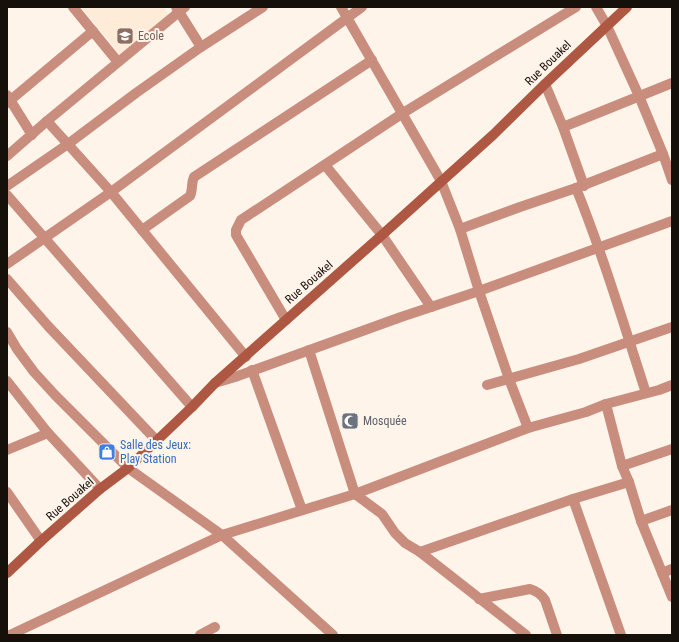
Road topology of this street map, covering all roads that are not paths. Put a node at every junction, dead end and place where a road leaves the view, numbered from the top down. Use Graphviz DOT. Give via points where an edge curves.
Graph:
graph roads {
  1 [pos="73,7"];
  2 [pos="263,7"];
  3 [pos="341,7"];
  4 [pos="362,7"];
  5 [pos="576,7"];
  6 [pos="596,7"];
  7 [pos="627,7"];
  8 [pos="180,9"];
  9 [pos="347,18"];
  10 [pos="607,26"];
  11 [pos="93,31"];
  12 [pos="200,47"];
  13 [pos="372,60"];
  14 [pos="118,62"];
  15 [pos="672,83"];
  16 [pos="545,84"];
  17 [pos="639,96"];
  18 [pos="8,99"];
  19 [pos="403,113"];
  20 [pos="47,121"];
  21 [pos="563,127"];
  22 [pos="32,135"];
  23 [pos="68,144"];
  24 [pos="663,154"];
  25 [pos="7,156"];
  26 [pos="325,165"];
  27 [pos="671,176"];
  28 [pos="442,181"];
  29 [pos="7,186"];
  30 [pos="580,187"];
  31 [pos="111,192"];
  32 [pos="7,195"];
  33 [pos="672,221"];
  34 [pos="460,229"];
  35 [pos="142,230"];
  36 [pos="382,235"];
  37 [pos="44,237"];
  38 [pos="598,247"];
  39 [pos="7,264"];
  40 [pos="7,279"];
  41 [pos="479,291"];
  42 [pos="431,307"];
  43 [pos="286,320"];
  44 [pos="672,327"];
  45 [pos="7,332"];
  46 [pos="630,342"];
  47 [pos="309,350"];
  48 [pos="246,357"];
  49 [pos="252,370"];
  50 [pos="509,379"];
  51 [pos="7,381"];
  52 [pos="215,383"];
  53 [pos="487,385"];
  54 [pos="672,385"];
  55 [pos="646,394"];
  56 [pos="606,404"];
  57 [pos="192,407"];
  58 [pos="528,428"];
  59 [pos="48,433"];
  60 [pos="157,440"];
  61 [pos="672,449"];
  62 [pos="7,450"];
  63 [pos="622,466"];
  64 [pos="128,468"];
  65 [pos="629,482"];
  66 [pos="100,489"];
  67 [pos="7,492"];
  68 [pos="355,494"];
  69 [pos="572,499"];
  70 [pos="302,510"];
  71 [pos="672,510"];
  72 [pos="641,522"];
  73 [pos="222,535"];
  74 [pos="41,541"];
  75 [pos="420,552"];
  76 [pos="672,569"];
  77 [pos="7,573"];
  78 [pos="662,573"];
  79 [pos="672,597"];
  80 [pos="479,599"];
  81 [pos="215,627"];
  82 [pos="10,635"];
  83 [pos="200,635"];
  84 [pos="334,635"];
  85 [pos="526,635"];
  86 [pos="557,635"];
  87 [pos="621,635"];
  1 -- 11 [label="street"];
  2 -- 12 [label="street"];
  3 -- 9 [label="street"];
  4 -- 9 [label="street"];
  5 -- 19 [label="street"];
  6 -- 10 [label="street"];
  7 -- 10 [label="main road, Rue Bouakel"];
  8 -- 12 [label="street"];
  8 -- 14 [label="street"];
  9 -- 13 [label="street"];
  9 -- 31 [label="street"];
  10 -- 16 [label="main road, Rue Bouakel"];
  10 -- 17 [label="street"];
  11 -- 14 [label="street"];
  11 -- 18 [label="street"];
  12 -- 23 [label="street"];
  13 -- 19 [label="street"];
  13 -- 35 [label="street" via="194,177 190,196"];
  14 -- 20 [label="street"];
  15 -- 17 [label="street"];
  16 -- 21 [label="street"];
  16 -- 28 [label="main road, Rue Bouakel"];
  17 -- 21 [label="street"];
  17 -- 24 [label="street"];
  18 -- 22 [label="street"];
  19 -- 26 [label="street"];
  19 -- 28 [label="street"];
  20 -- 22 [label="street"];
  20 -- 23 [label="street"];
  21 -- 30 [label="street"];
  22 -- 25 [label="street"];
  23 -- 29 [label="street"];
  23 -- 31 [label="street"];
  24 -- 27 [label="street"];
  24 -- 30 [label="street"];
  26 -- 36 [label="street"];
  26 -- 43 [label="street" via="240,220 236,230 236,235"];
  28 -- 34 [label="street"];
  28 -- 36 [label="main road, Rue Bouakel"];
  30 -- 34 [label="street"];
  30 -- 38 [label="street"];
  31 -- 35 [label="street"];
  31 -- 37 [label="street"];
  32 -- 37 [label="street"];
  33 -- 38 [label="street"];
  34 -- 41 [label="street"];
  35 -- 48 [label="street"];
  36 -- 42 [label="street"];
  36 -- 43 [label="main road, Rue Bouakel"];
  37 -- 39 [label="street"];
  37 -- 57 [label="street"];
  38 -- 41 [label="street"];
  38 -- 46 [label="street"];
  40 -- 60 [label="street" via="48,326"];
  41 -- 42 [label="street"];
  41 -- 50 [label="street"];
  42 -- 47 [label="street"];
  43 -- 48 [label="main road, Rue Bouakel"];
  44 -- 46 [label="street"];
  45 -- 64 [label="street" via="39,378"];
  46 -- 50 [label="street"];
  46 -- 55 [label="street"];
  47 -- 49 [label="street"];
  47 -- 68 [label="street"];
  48 -- 52 [label="main road, Rue Bouakel"];
  49 -- 52 [label="street"];
  49 -- 70 [label="street"];
  50 -- 53 [label="street"];
  50 -- 58 [label="street"];
  51 -- 59 [label="street"];
  52 -- 57 [label="main road, Rue Bouakel"];
  54 -- 55 [label="street"];
  55 -- 56 [label="street"];
  56 -- 58 [label="street"];
  56 -- 63 [label="street"];
  57 -- 60 [label="main road, Rue Bouakel"];
  58 -- 68 [label="street"];
  59 -- 62 [label="street"];
  59 -- 66 [label="street"];
  60 -- 64 [label="main road, Rue Bouakel"];
  61 -- 63 [label="street"];
  63 -- 65 [label="street"];
  64 -- 66 [label="main road, Rue Bouakel"];
  64 -- 73 [label="street"];
  65 -- 69 [label="street"];
  65 -- 72 [label="street"];
  66 -- 74 [label="main road, Rue Bouakel"];
  67 -- 74 [label="street"];
  68 -- 70 [label="street"];
  68 -- 75 [label="street" via="382,514 405,543"];
  69 -- 75 [label="street"];
  69 -- 87 [label="street"];
  70 -- 73 [label="street"];
  71 -- 72 [label="street"];
  72 -- 78 [label="street"];
  73 -- 82 [label="street"];
  73 -- 84 [label="street"];
  74 -- 77 [label="main road, Rue Bouakel"];
  75 -- 80 [label="street"];
  76 -- 78 [label="street"];
  78 -- 79 [label="street"];
  80 -- 85 [label="street"];
  80 -- 86 [label="street" via="530,589 537,592 545,600"];
  81 -- 83 [label="street"];
}
